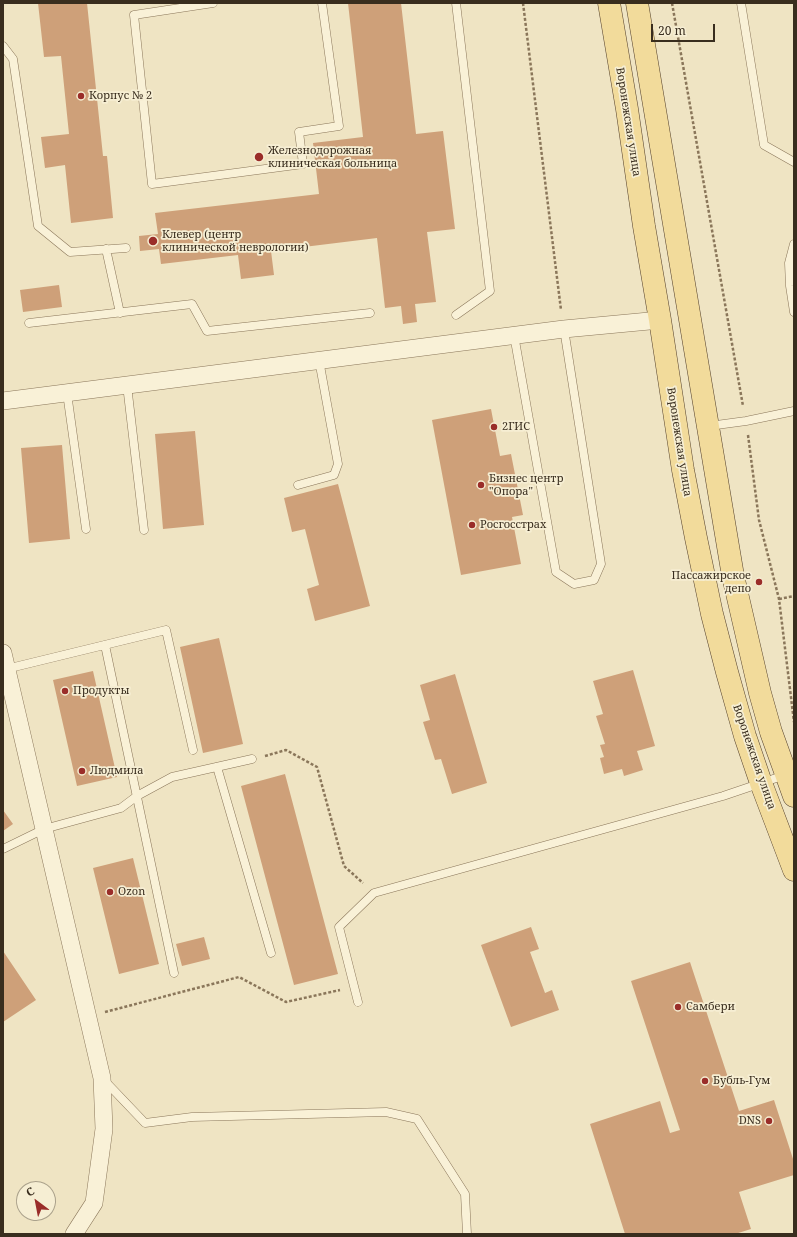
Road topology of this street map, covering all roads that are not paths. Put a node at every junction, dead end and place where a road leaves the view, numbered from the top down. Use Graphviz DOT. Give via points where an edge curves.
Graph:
graph roads {
  1 [pos="213,3"];
  2 [pos="322,3"];
  3 [pos="456,3"];
  4 [pos="608,3"];
  5 [pos="638,3"];
  6 [pos="741,3"];
  7 [pos="3,46"];
  8 [pos="794,162"];
  9 [pos="794,244"];
  10 [pos="126,248"];
  11 [pos="106,249"];
  12 [pos="794,312"];
  13 [pos="120,313"];
  14 [pos="370,313"];
  15 [pos="456,315"];
  16 [pos="660,320"];
  17 [pos="29,323"];
  18 [pos="564,329"];
  19 [pos="514,335"];
  20 [pos="320,360"];
  21 [pos="127,385"];
  22 [pos="67,393"];
  23 [pos="3,401"];
  24 [pos="794,411"];
  25 [pos="709,426"];
  26 [pos="298,485"];
  27 [pos="86,529"];
  28 [pos="144,530"];
  29 [pos="106,645"];
  30 [pos="4,661"];
  31 [pos="193,750"];
  32 [pos="252,759"];
  33 [pos="217,767"];
  34 [pos="786,775"];
  35 [pos="761,783"];
  36 [pos="137,796"];
  37 [pos="794,796"];
  38 [pos="44,829"];
  39 [pos="3,849"];
  40 [pos="794,870"];
  41 [pos="271,953"];
  42 [pos="174,973"];
  43 [pos="358,1002"];
  44 [pos="102,1078"];
  45 [pos="74,1234"];
  46 [pos="467,1234"];
  1 -- 2 [label="lane" via="134,15 152,184 303,164 299,132 338,126"];
  3 -- 15 [label="lane" via="490,291"];
  4 -- 16 [label="main road, Воронежская улица"];
  5 -- 25 [label="main road"];
  6 -- 8 [label="lane" via="764,145"];
  7 -- 11 [label="lane" via="13,59 38,226 70,252"];
  9 -- 12 [label="lane" via="789,263"];
  10 -- 11 [label="lane"];
  11 -- 13 [label="lane"];
  13 -- 14 [label="lane" via="192,304 207,331"];
  13 -- 17 [label="lane"];
  16 -- 18 [label="street"];
  16 -- 35 [label="main road, Воронежская улица" via="683,470 712,614 738,713"];
  18 -- 19 [label="street"];
  18 -- 19 [label="lane" via="601,564 594,580 574,584 556,572"];
  19 -- 20 [label="street"];
  20 -- 21 [label="street"];
  20 -- 26 [label="lane" via="338,464 334,475"];
  21 -- 22 [label="street"];
  21 -- 28 [label="lane"];
  22 -- 23 [label="street"];
  22 -- 27 [label="lane"];
  24 -- 25 [label="lane"];
  25 -- 34 [label="main road" via="735,584 760,693"];
  29 -- 30 [label="lane"];
  29 -- 31 [label="lane" via="166,630"];
  29 -- 36 [label="lane"];
  30 -- 38 [label="street"];
  32 -- 33 [label="lane"];
  33 -- 36 [label="lane" via="172,777"];
  33 -- 41 [label="lane"];
  34 -- 35 [label="lane"];
  34 -- 37 [label="main road"];
  35 -- 40 [label="main road, Воронежская улица"];
  35 -- 43 [label="lane" via="374,893 339,927"];
  36 -- 38 [label="lane" via="121,808"];
  36 -- 42 [label="lane"];
  38 -- 39 [label="lane"];
  38 -- 44 [label="street"];
  44 -- 45 [label="street" via="104,1129 94,1203"];
  44 -- 46 [label="lane" via="145,1123 192,1117 386,1112 417,1120 465,1194"];
}
